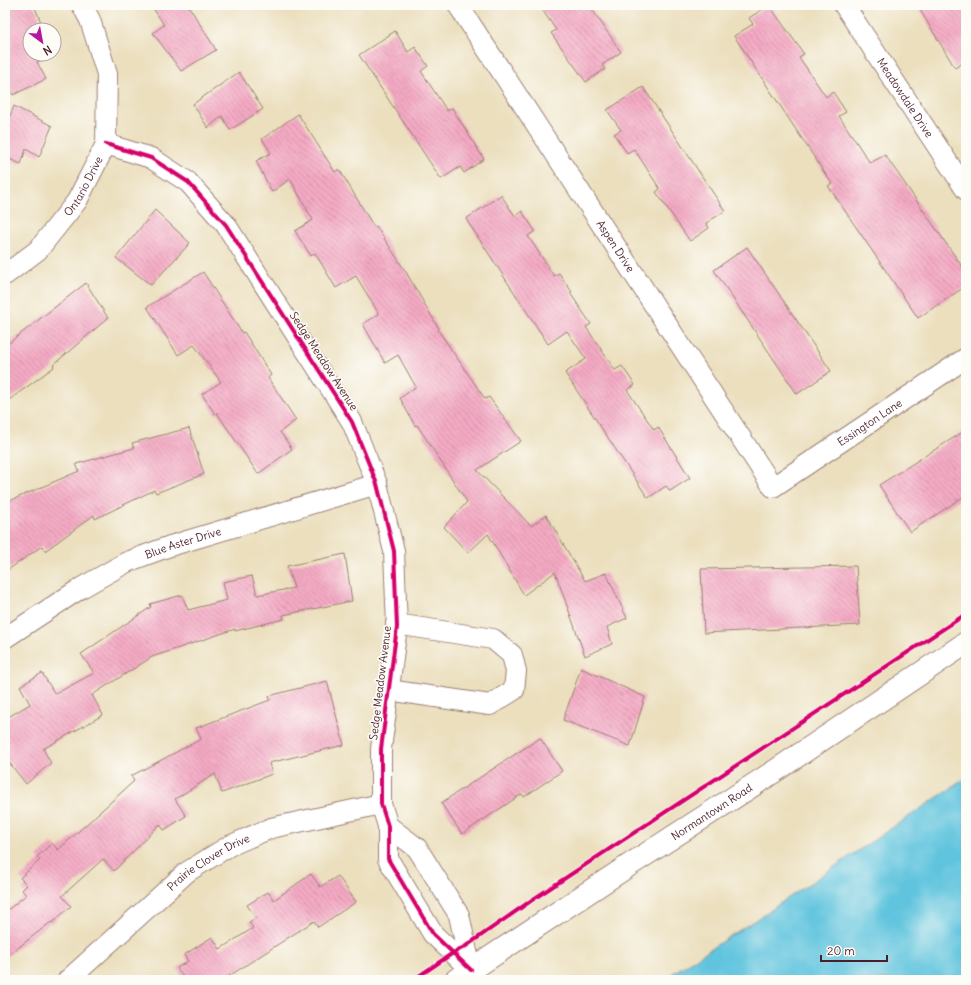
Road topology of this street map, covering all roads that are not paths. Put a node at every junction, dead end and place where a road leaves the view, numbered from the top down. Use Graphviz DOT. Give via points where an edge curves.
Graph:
graph roads {
  1 [pos="82,5"];
  2 [pos="458,5"];
  3 [pos="844,5"];
  4 [pos="106,144"];
  5 [pos="966,190"];
  6 [pos="5,275"];
  7 [pos="966,358"];
  8 [pos="377,484"];
  9 [pos="773,487"];
  10 [pos="396,624"];
  11 [pos="5,638"];
  12 [pos="966,643"];
  13 [pos="388,690"];
  14 [pos="381,804"];
  15 [pos="388,826"];
  16 [pos="464,975"];
  17 [pos="68,980"];
  1 -- 4 [label="street, Ontario Drive" via="90,20 107,74"];
  2 -- 9 [label="street, Aspen Drive"];
  3 -- 5 [label="street, Meadowdale Drive"];
  4 -- 6 [label="street, Ontario Drive" via="77,200 38,250"];
  4 -- 8 [label="street, Sedge Meadow Avenue" via="151,158 188,182 226,224 352,422"];
  7 -- 9 [label="street, Essington Lane"];
  8 -- 10 [label="street, Sedge Meadow Avenue" via="394,551"];
  8 -- 11 [label="street, Blue Aster Drive" via="170,546 127,562 81,588"];
  10 -- 13 [label="street, Sedge Meadow Avenue"];
  10 -- 13 [label="street" via="493,639 512,655 516,671 514,690 490,705"];
  12 -- 16 [label="street, Normantown Road"];
  13 -- 14 [label="street, Sedge Meadow Avenue" via="380,749"];
  14 -- 15 [label="street, Sedge Meadow Avenue"];
  14 -- 17 [label="street, Prairie Clover Drive" via="271,828 229,846 187,872"];
  15 -- 16 [label="street, Sedge Meadow Avenue" via="388,859 433,934"];
  15 -- 16 [label="street" via="417,848 459,915"];
}
